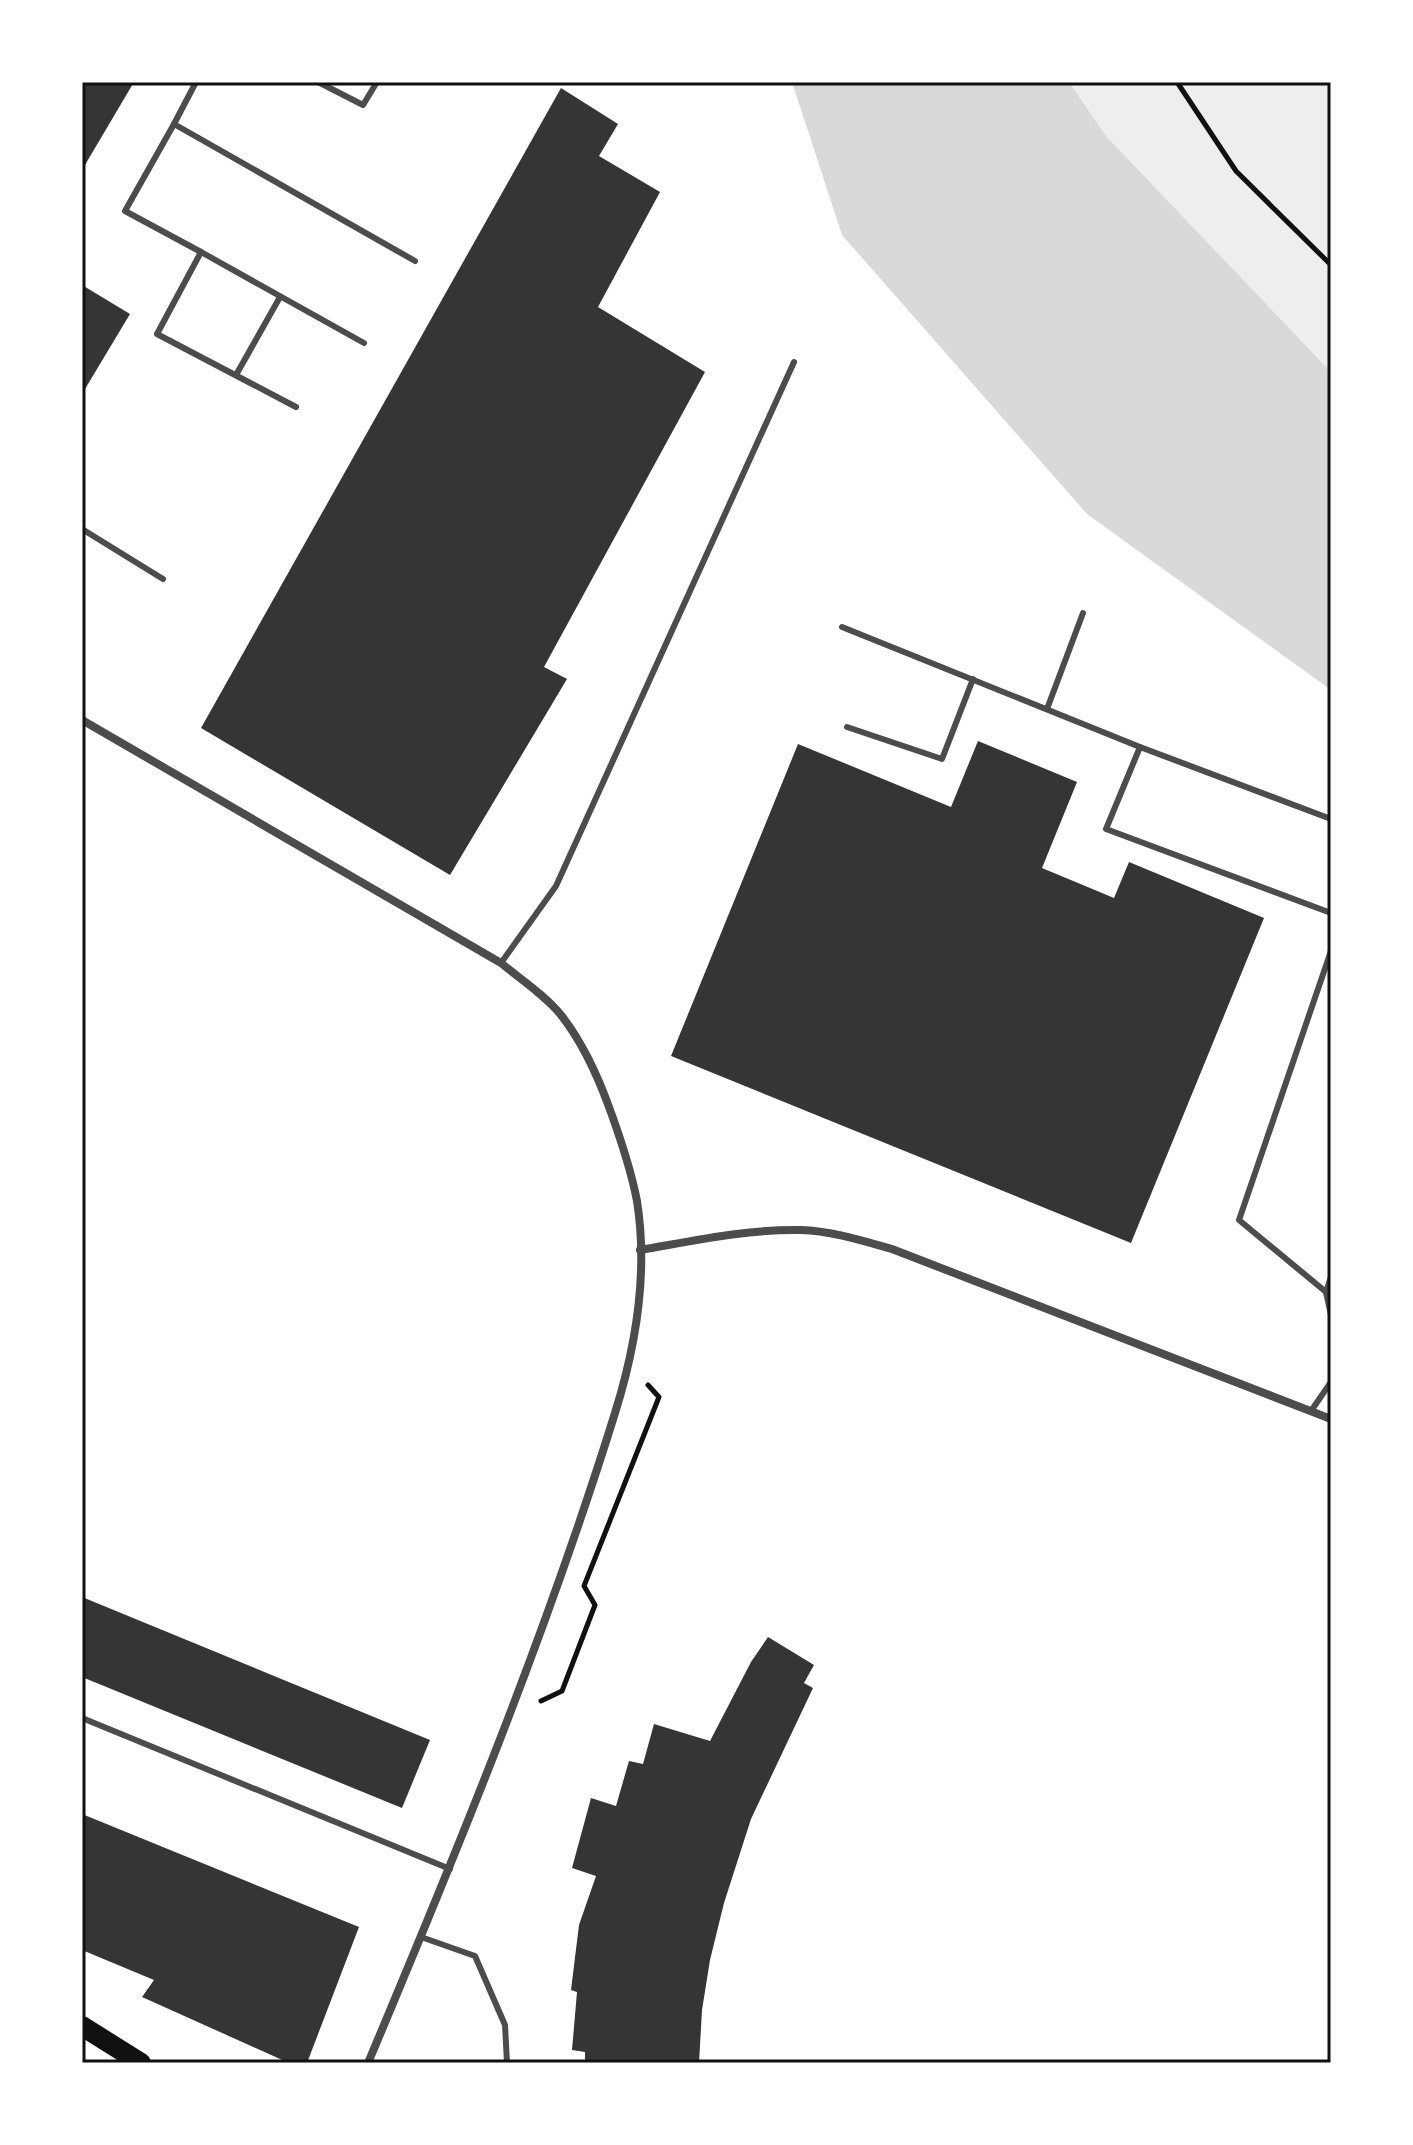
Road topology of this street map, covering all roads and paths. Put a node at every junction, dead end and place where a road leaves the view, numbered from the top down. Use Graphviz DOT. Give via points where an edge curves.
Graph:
graph roads {
  1 [pos="196,82"];
  2 [pos="318,82"];
  3 [pos="377,82"];
  4 [pos="1177,82"];
  5 [pos="174,124"];
  6 [pos="201,252"];
  7 [pos="415,261"];
  8 [pos="1331,265"];
  9 [pos="280,297"];
  10 [pos="364,343"];
  11 [pos="794,362"];
  12 [pos="236,375"];
  13 [pos="296,407"];
  14 [pos="82,529"];
  15 [pos="163,579"];
  16 [pos="1083,613"];
  17 [pos="842,627"];
  18 [pos="973,679"];
  19 [pos="1047,709"];
  20 [pos="82,720"];
  21 [pos="847,727"];
  22 [pos="1140,747"];
  23 [pos="1331,819"];
  24 [pos="1331,913"];
  25 [pos="1331,951"];
  26 [pos="501,963"];
  27 [pos="640,1250"];
  28 [pos="1331,1277"];
  29 [pos="1326,1292"];
  30 [pos="1331,1315"];
  31 [pos="1331,1382"];
  32 [pos="1311,1411"];
  33 [pos="1331,1419"];
  34 [pos="82,1718"];
  35 [pos="450,1869"];
  36 [pos="421,1937"];
  37 [pos="82,2026"];
  38 [pos="141,2063"];
  39 [pos="368,2063"];
  40 [pos="507,2063"];
  1 -- 5 [label="lane"];
  2 -- 3 [label="lane" via="363,105"];
  4 -- 8 [label="path" via="1236,171"];
  5 -- 6 [label="lane" via="125,211"];
  5 -- 7 [label="lane"];
  6 -- 9 [label="lane"];
  6 -- 12 [label="lane" via="157,334"];
  9 -- 10 [label="lane"];
  9 -- 12 [label="lane"];
  11 -- 26 [label="lane" via="556,886"];
  12 -- 13 [label="lane"];
  14 -- 15 [label="lane"];
  16 -- 19 [label="lane"];
  17 -- 18 [label="lane"];
  18 -- 19 [label="lane"];
  18 -- 21 [label="lane" via="942,759"];
  19 -- 22 [label="lane"];
  20 -- 26 [label="street"];
  22 -- 23 [label="lane"];
  22 -- 24 [label="lane" via="1106,829"];
  25 -- 29 [label="lane" via="1239,1220"];
  26 -- 27 [label="street" via="560,1014 593,1064 636,1201"];
  27 -- 32 [label="street" via="741,1233 803,1230 847,1237 892,1249"];
  27 -- 35 [label="street" via="638,1308 623,1388 548,1613"];
  28 -- 29 [label="lane"];
  29 -- 30 [label="lane"];
  31 -- 32 [label="lane"];
  32 -- 33 [label="street"];
  34 -- 35 [label="lane"];
  35 -- 36 [label="street"];
  36 -- 39 [label="street"];
  36 -- 40 [label="lane" via="475,1956 505,2025"];
  37 -- 38 [label="main road"];
}
